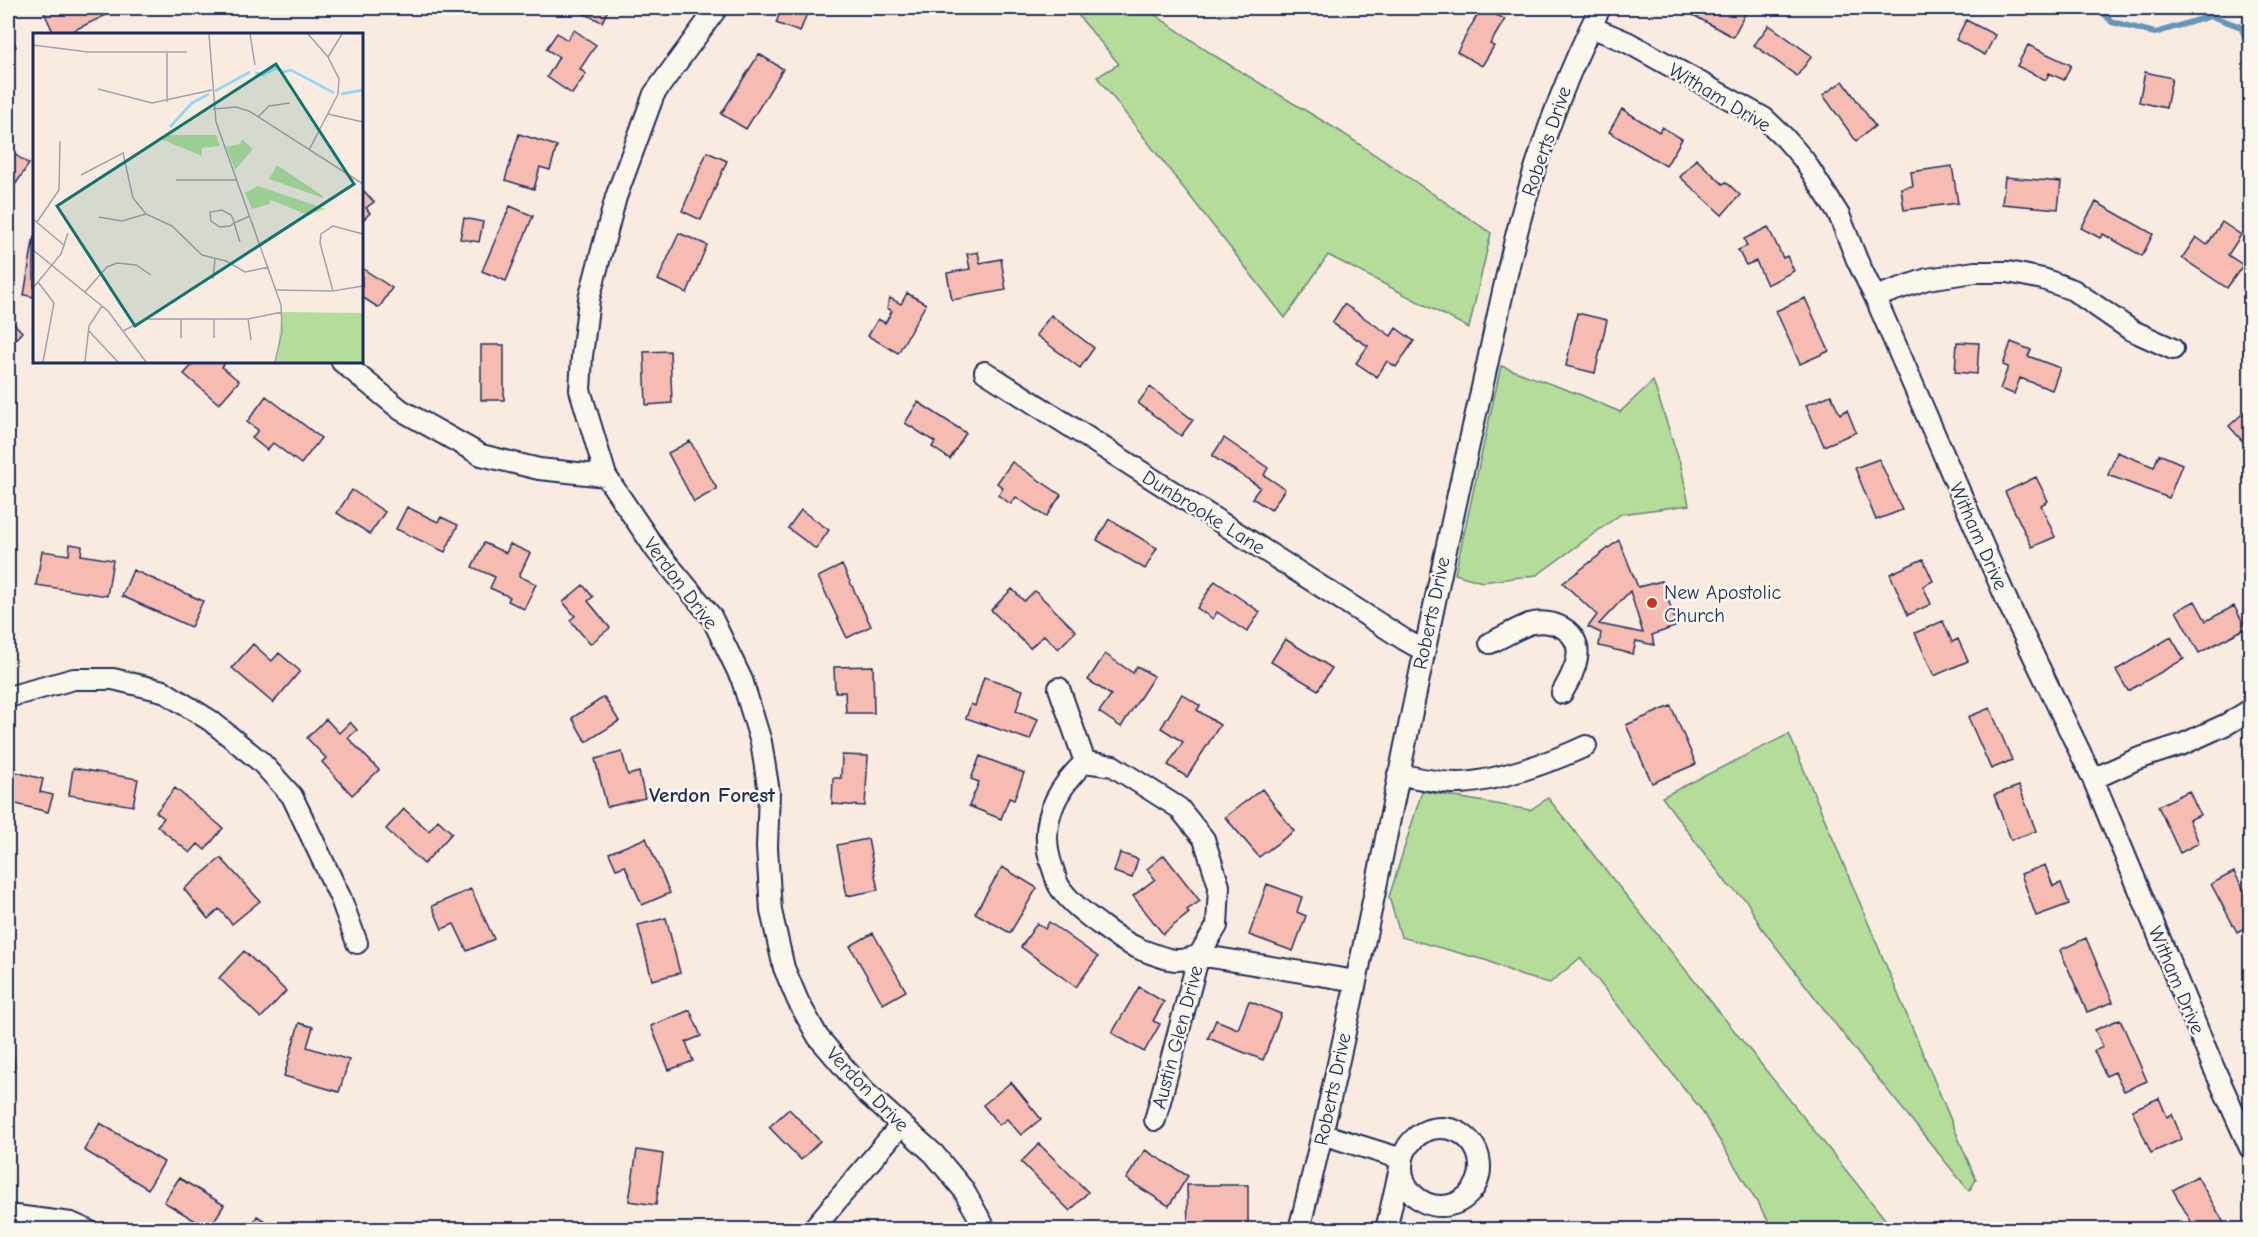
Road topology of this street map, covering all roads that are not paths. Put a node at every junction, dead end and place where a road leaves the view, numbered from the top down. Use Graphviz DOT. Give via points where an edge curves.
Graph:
graph roads {
  1 [pos="717,8"];
  2 [pos="1600,8"];
  3 [pos="1591,27"];
  4 [pos="1875,297"];
  5 [pos="2173,349"];
  6 [pos="343,363"];
  7 [pos="985,372"];
  8 [pos="606,476"];
  9 [pos="1490,643"];
  10 [pos="1423,650"];
  11 [pos="1059,688"];
  12 [pos="1562,693"];
  13 [pos="8,697"];
  14 [pos="2250,710"];
  15 [pos="1586,746"];
  16 [pos="1085,762"];
  17 [pos="1398,774"];
  18 [pos="2093,779"];
  19 [pos="357,943"];
  20 [pos="1199,955"];
  21 [pos="1356,981"];
  22 [pos="1155,1120"];
  23 [pos="901,1125"];
  24 [pos="1322,1134"];
  25 [pos="2250,1148"];
  26 [pos="1402,1159"];
  27 [pos="8,1215"];
  28 [pos="87,1230"];
  29 [pos="812,1230"];
  30 [pos="986,1230"];
  31 [pos="1299,1230"];
  32 [pos="1386,1230"];
  1 -- 8 [label="street, Verdon Drive" via="654,94 616,197 588,298 580,390"];
  2 -- 3 [label="street, Roberts Drive"];
  3 -- 4 [label="street, Witham Drive" via="1627,42 1764,118 1804,160 1839,215"];
  3 -- 10 [label="street, Roberts Drive" via="1568,74 1525,204"];
  4 -- 5 [label="street" via="1927,279 2008,272 2073,290 2132,330"];
  4 -- 18 [label="street, Witham Drive" via="2008,603"];
  6 -- 8 [label="street" via="401,410 481,455 539,469"];
  7 -- 10 [label="street, Dunbrooke Lane"];
  8 -- 23 [label="street, Verdon Drive" via="656,550 711,616 742,680 761,742 769,792 771,911 784,968 798,1001 818,1037 865,1092"];
  9 -- 12 [label="street" via="1531,623 1565,628 1576,643 1578,656"];
  10 -- 17 [label="street, Roberts Drive"];
  11 -- 16 [label="street"];
  13 -- 19 [label="street" via="74,679 113,680 163,691 211,721 261,762 292,796 341,898"];
  14 -- 18 [label="street" via="2205,734"];
  15 -- 17 [label="street" via="1561,758 1484,780 1458,783"];
  16 -- 20 [label="street, Austin Glen Drive" via="1113,766 1139,782 1179,808 1204,839 1219,886 1217,926"];
  16 -- 20 [label="street, Austin Glen Drive" via="1069,778 1053,806 1046,830 1048,856 1059,886 1083,913 1122,942 1164,958 1184,961"];
  17 -- 21 [label="street, Roberts Drive"];
  18 -- 25 [label="street, Witham Drive"];
  20 -- 21 [label="street, Austin Glen Drive"];
  20 -- 22 [label="street, Austin Glen Drive"];
  21 -- 24 [label="street, Roberts Drive"];
  23 -- 29 [label="street"];
  23 -- 30 [label="street, Verdon Drive" via="934,1154 963,1189"];
  24 -- 26 [label="street"];
  24 -- 31 [label="street, Roberts Drive"];
  26 -- 26 [label="street" via="1405,1184 1413,1195 1436,1206 1461,1201 1478,1182 1476,1150 1464,1135 1452,1129 1426,1130 1411,1142"];
  26 -- 32 [label="street"];
  27 -- 28 [label="street" via="70,1223"];
}
